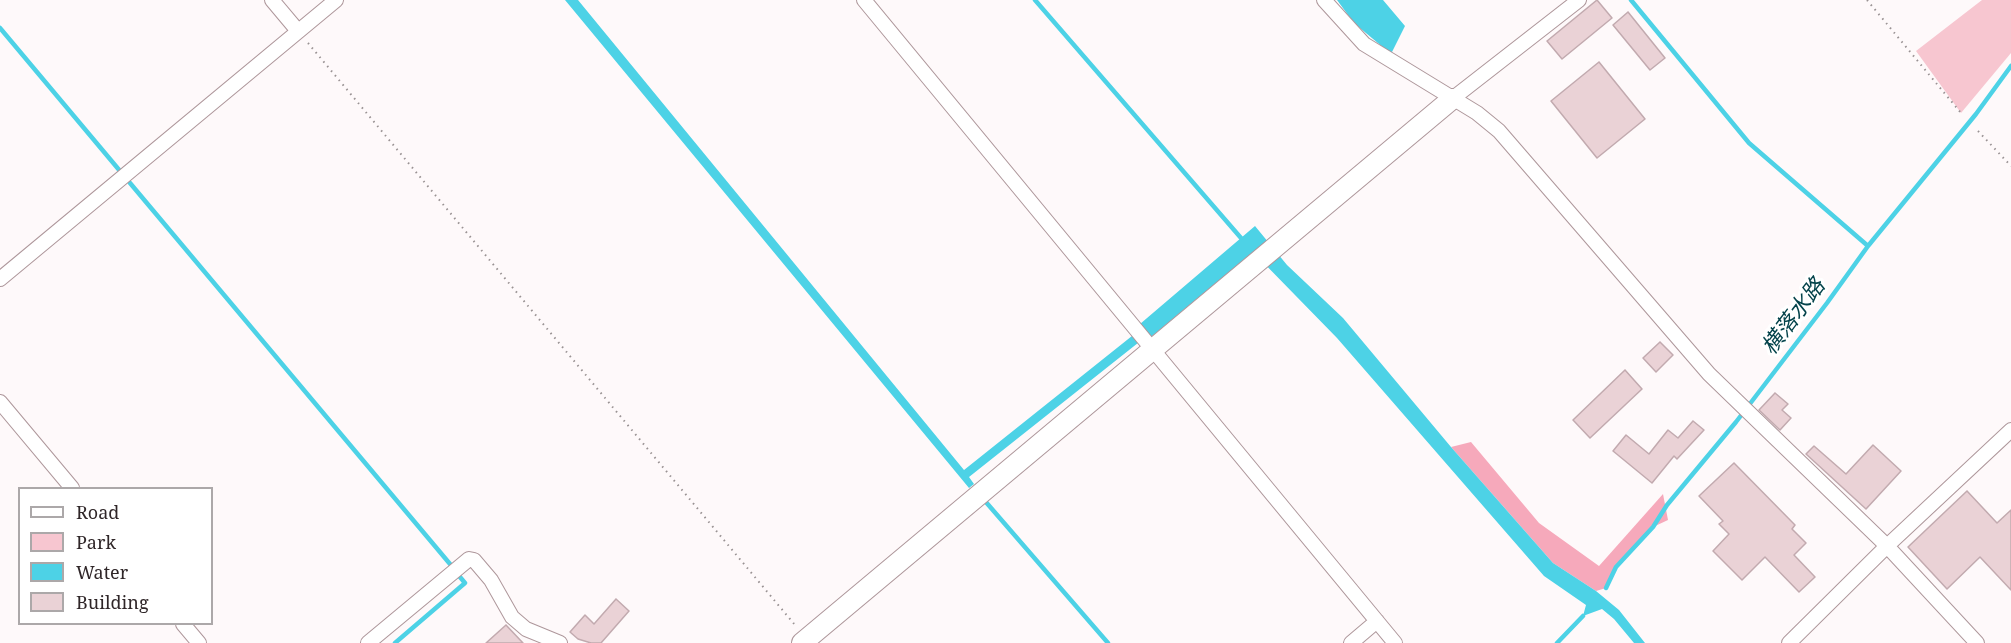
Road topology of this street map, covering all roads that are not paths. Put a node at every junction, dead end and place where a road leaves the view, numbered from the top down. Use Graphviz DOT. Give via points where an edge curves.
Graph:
graph roads {
  1 [pos="272,0"];
  2 [pos="336,0"];
  3 [pos="864,0"];
  4 [pos="1324,0"];
  5 [pos="1579,0"];
  6 [pos="298,31"];
  7 [pos="1452,99"];
  8 [pos="0,279"];
  9 [pos="1152,350"];
  10 [pos="0,402"];
  11 [pos="2011,430"];
  12 [pos="70,487"];
  13 [pos="1887,546"];
  14 [pos="1377,621"];
  15 [pos="184,625"];
  16 [pos="806,642"];
  17 [pos="199,643"];
  18 [pos="368,643"];
  19 [pos="560,643"];
  20 [pos="1351,643"];
  21 [pos="1395,643"];
  22 [pos="1789,643"];
  23 [pos="1977,643"];
  1 -- 6 [label="street"];
  2 -- 6 [label="street"];
  3 -- 9 [label="street"];
  4 -- 7 [label="street" via="1364,44"];
  5 -- 7 [label="street"];
  6 -- 8 [label="street"];
  7 -- 9 [label="street"];
  7 -- 13 [label="street" via="1498,131 1709,374"];
  9 -- 14 [label="street"];
  9 -- 16 [label="street"];
  10 -- 12 [label="street"];
  11 -- 13 [label="street"];
  13 -- 22 [label="street"];
  13 -- 23 [label="street"];
  14 -- 20 [label="street"];
  14 -- 21 [label="street"];
  15 -- 17 [label="street"];
  18 -- 19 [label="street" via="469,559 491,580 512,617 526,629"];
}
